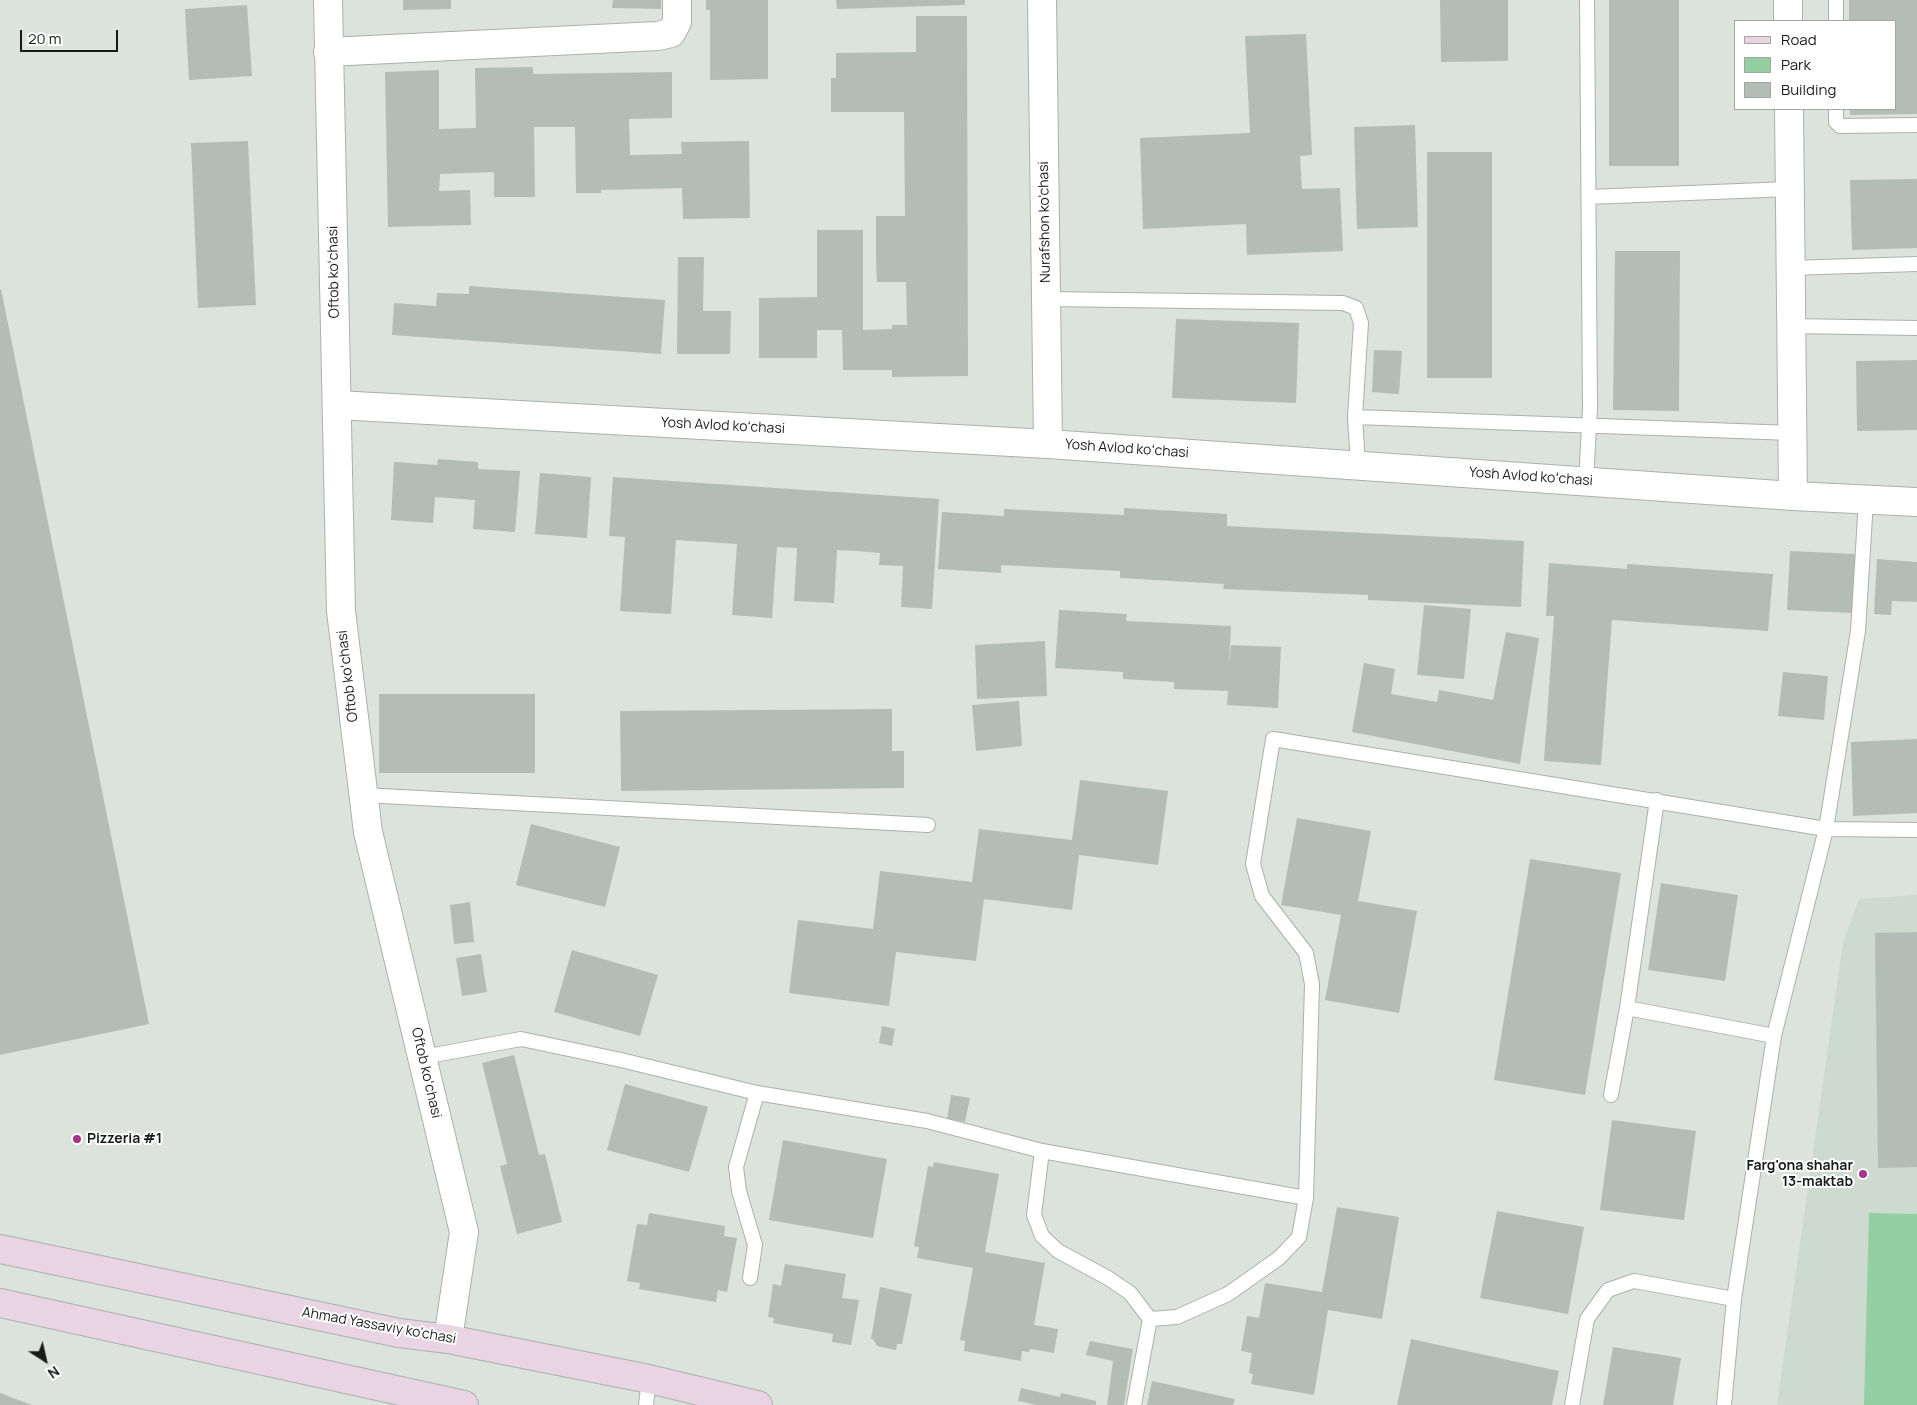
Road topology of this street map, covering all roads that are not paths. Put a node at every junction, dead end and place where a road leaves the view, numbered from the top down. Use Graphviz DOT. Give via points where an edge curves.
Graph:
graph roads {
  1 [pos="328,0"];
  2 [pos="677,0"];
  3 [pos="1042,0"];
  4 [pos="1587,0"];
  5 [pos="1788,0"];
  6 [pos="1836,0"];
  7 [pos="1788,20"];
  8 [pos="1836,20"];
  9 [pos="328,52"];
  10 [pos="1789,110"];
  11 [pos="1836,110"];
  12 [pos="1917,125"];
  13 [pos="1790,189"];
  14 [pos="1589,197"];
  15 [pos="1917,264"];
  16 [pos="1790,268"];
  17 [pos="1046,299"];
  18 [pos="1791,326"];
  19 [pos="1917,328"];
  20 [pos="337,405"];
  21 [pos="1355,417"];
  22 [pos="1589,426"];
  23 [pos="1792,433"];
  24 [pos="1048,444"];
  25 [pos="1358,465"];
  26 [pos="1586,481"];
  27 [pos="1793,496"];
  28 [pos="1866,500"];
  29 [pos="1917,502"];
  30 [pos="363,795"];
  31 [pos="1657,800"];
  32 [pos="928,824"];
  33 [pos="1826,829"];
  34 [pos="1917,830"];
  35 [pos="1628,1008"];
  36 [pos="1774,1036"];
  37 [pos="423,1057"];
  38 [pos="757,1093"];
  39 [pos="1611,1094"];
  40 [pos="1042,1151"];
  41 [pos="1306,1198"];
  42 [pos="0,1249"];
  43 [pos="750,1278"];
  44 [pos="1734,1299"];
  45 [pos="0,1303"];
  46 [pos="1150,1319"];
  47 [pos="448,1339"];
  48 [pos="647,1392"];
  49 [pos="407,1399"];
  50 [pos="464,1405"];
  51 [pos="758,1405"];
  52 [pos="1134,1405"];
  53 [pos="1572,1405"];
  54 [pos="1724,1405"];
  1 -- 9 [label="street, Oftob koʻchasi"];
  2 -- 9 [label="street" via="677,22 671,33 658,36"];
  3 -- 17 [label="street, Nurafshon ko'chasi"];
  4 -- 14 [label="lane"];
  5 -- 7 [label="street"];
  6 -- 8 [label="lane"];
  9 -- 20 [label="street, Oftob koʻchasi"];
  10 -- 13 [label="street"];
  11 -- 12 [label="lane" via="1836,122 1840,126"];
  13 -- 14 [label="lane"];
  13 -- 16 [label="street"];
  14 -- 22 [label="lane"];
  15 -- 16 [label="lane"];
  16 -- 18 [label="street"];
  17 -- 21 [label="lane" via="1343,303 1356,308 1361,323"];
  17 -- 24 [label="street, Nurafshon ko'chasi"];
  18 -- 19 [label="lane"];
  18 -- 23 [label="street"];
  20 -- 24 [label="street, Yosh Avlod koʻchasi"];
  20 -- 30 [label="street, Oftob koʻchasi" via="341,611"];
  21 -- 22 [label="lane"];
  21 -- 25 [label="lane"];
  22 -- 23 [label="lane"];
  22 -- 26 [label="lane"];
  23 -- 27 [label="street"];
  24 -- 25 [label="street, Yosh Avlod koʻchasi"];
  25 -- 26 [label="street, Yosh Avlod koʻchasi"];
  26 -- 27 [label="street, Yosh Avlod koʻchasi"];
  27 -- 28 [label="street, Yosh Avlod koʻchasi"];
  28 -- 29 [label="street, Yosh Avlod koʻchasi"];
  28 -- 33 [label="lane" via="1858,631"];
  30 -- 32 [label="lane"];
  30 -- 37 [label="street, Oftob koʻchasi" via="368,832"];
  31 -- 33 [label="lane"];
  31 -- 35 [label="lane"];
  31 -- 41 [label="lane" via="1273,739 1253,864 1262,896 1306,953 1312,984"];
  33 -- 34 [label="lane"];
  33 -- 36 [label="lane"];
  35 -- 36 [label="lane"];
  35 -- 39 [label="lane"];
  36 -- 44 [label="lane"];
  37 -- 38 [label="lane" via="520,1039"];
  37 -- 47 [label="street, Oftob koʻchasi" via="464,1232"];
  38 -- 40 [label="lane" via="926,1121"];
  38 -- 43 [label="lane" via="736,1167 739,1191 756,1245"];
  40 -- 41 [label="lane"];
  40 -- 46 [label="lane" via="1034,1215 1042,1236 1058,1251 1130,1293"];
  41 -- 46 [label="lane" via="1299,1237 1279,1258 1228,1294 1177,1316"];
  42 -- 47 [label="main road, Ahmad Yassaviy ko'chasi" via="399,1333"];
  44 -- 53 [label="lane" via="1634,1281 1608,1290 1587,1319"];
  44 -- 54 [label="lane"];
  45 -- 49 [label="main road"];
  46 -- 52 [label="lane"];
  47 -- 48 [label="main road, Ahmad Yassaviy ko'chasi"];
  48 -- 51 [label="main road, Ahmad Yassaviy ko'chasi"];
  49 -- 50 [label="main road"];
}
